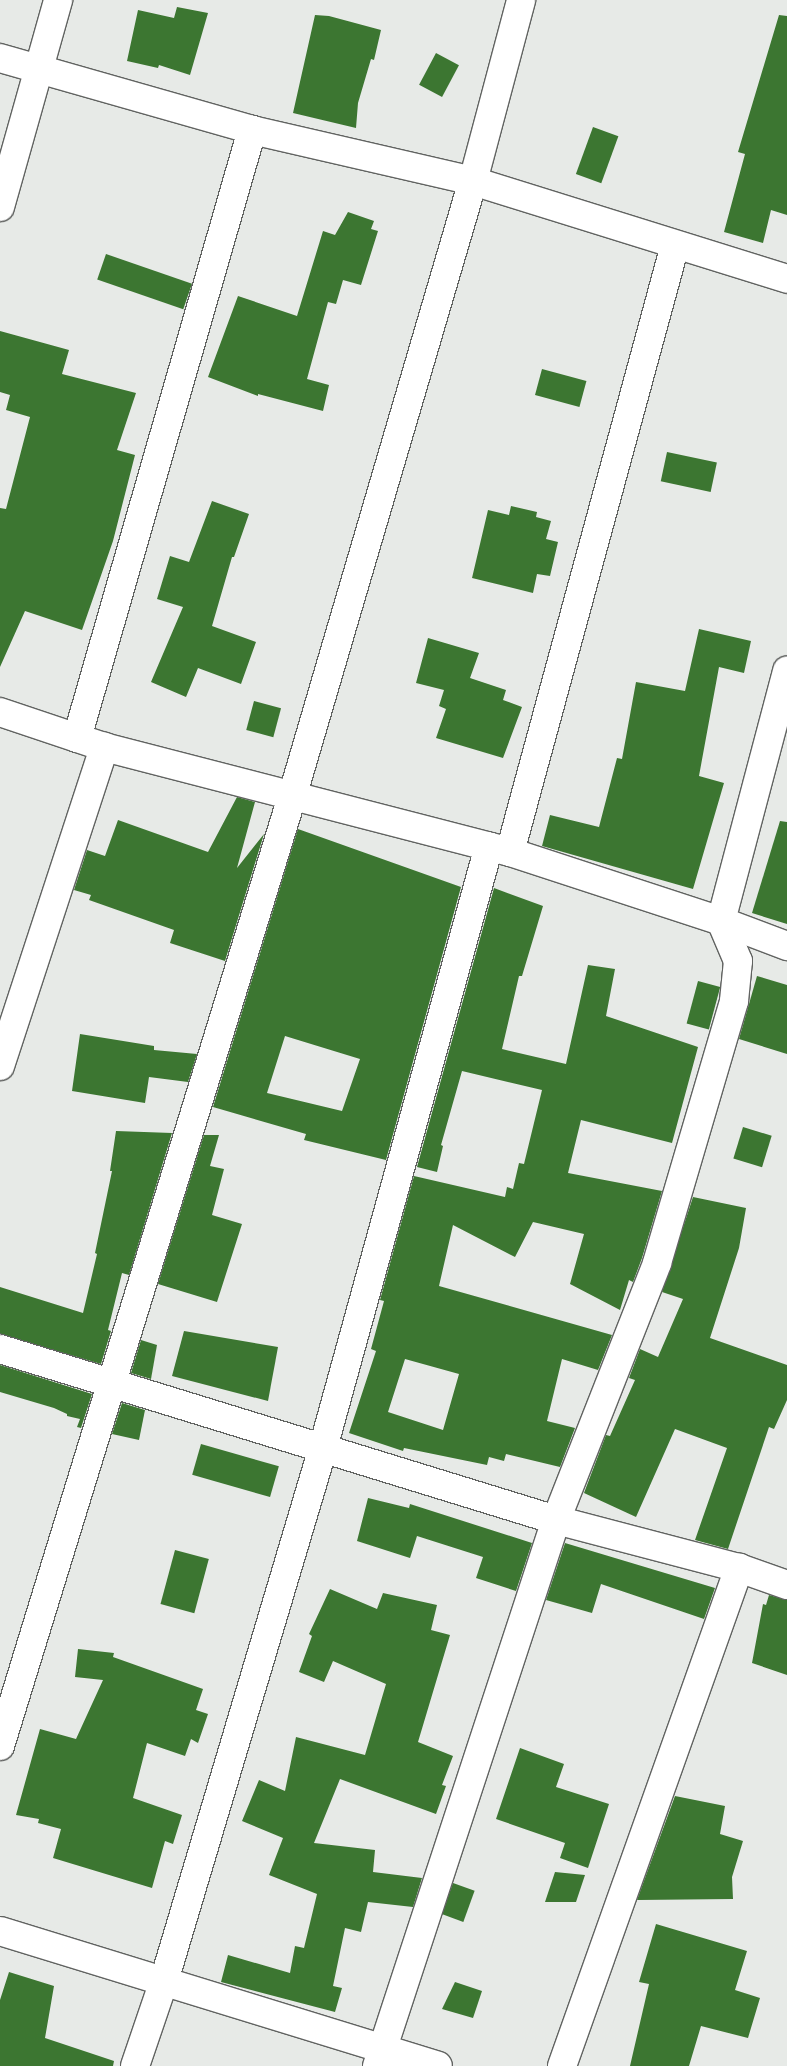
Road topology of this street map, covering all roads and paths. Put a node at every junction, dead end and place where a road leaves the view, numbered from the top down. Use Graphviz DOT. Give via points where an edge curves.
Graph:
graph roads {
  1 [pos="58,0"];
  2 [pos="521,0"];
  3 [pos="0,58"];
  4 [pos="39,69"];
  5 [pos="252,130"];
  6 [pos="473,181"];
  7 [pos="0,207"];
  8 [pos="675,245"];
  9 [pos="787,279"];
  10 [pos="787,671"];
  11 [pos="0,712"];
  12 [pos="77,738"];
  13 [pos="104,747"];
  14 [pos="292,797"];
  15 [pos="499,849"];
  16 [pos="721,922"];
  17 [pos="787,946"];
  18 [pos="0,1066"];
  19 [pos="0,1349"];
  20 [pos="113,1384"];
  21 [pos="323,1448"];
  22 [pos="556,1520"];
  23 [pos="739,1568"];
  24 [pos="787,1585"];
  25 [pos="0,1746"];
  26 [pos="0,1931"];
  27 [pos="164,1981"];
  28 [pos="380,2058"];
  29 [pos="135,2066"];
  30 [pos="438,2066"];
  31 [pos="562,2066"];
  1 -- 4 [label="street"];
  2 -- 6 [label="street"];
  3 -- 4 [label="street"];
  4 -- 5 [label="street"];
  4 -- 7 [label="street"];
  5 -- 6 [label="street"];
  5 -- 12 [label="street"];
  6 -- 8 [label="street"];
  6 -- 14 [label="street"];
  8 -- 9 [label="street"];
  8 -- 15 [label="street"];
  10 -- 16 [label="street"];
  11 -- 12 [label="street"];
  12 -- 13 [label="street"];
  13 -- 14 [label="street"];
  13 -- 18 [label="street"];
  14 -- 15 [label="street"];
  14 -- 20 [label="street"];
  15 -- 16 [label="street"];
  15 -- 21 [label="street"];
  16 -- 17 [label="street"];
  16 -- 22 [label="street" via="738,961 734,1001 657,1263"];
  19 -- 20 [label="street"];
  20 -- 21 [label="street"];
  20 -- 25 [label="street"];
  21 -- 22 [label="street"];
  21 -- 27 [label="street"];
  22 -- 23 [label="street"];
  22 -- 28 [label="street"];
  23 -- 24 [label="street"];
  23 -- 31 [label="street"];
  26 -- 27 [label="street"];
  27 -- 28 [label="street"];
  27 -- 29 [label="street"];
  28 -- 30 [label="street"];
}
